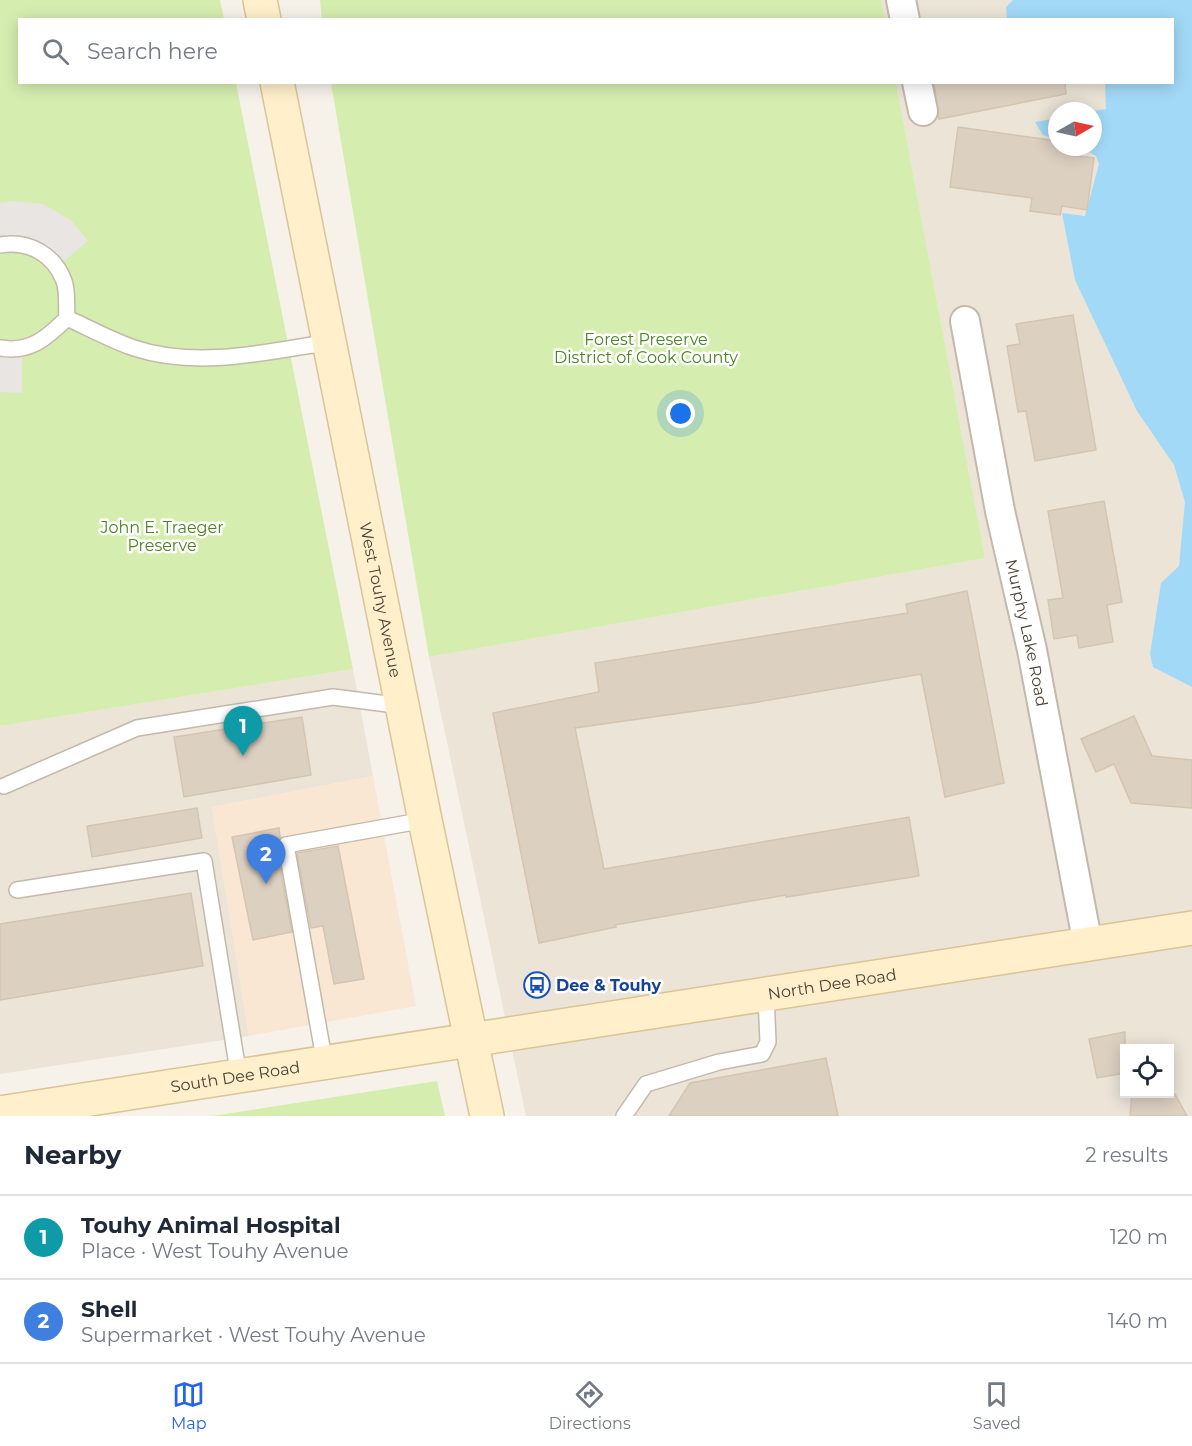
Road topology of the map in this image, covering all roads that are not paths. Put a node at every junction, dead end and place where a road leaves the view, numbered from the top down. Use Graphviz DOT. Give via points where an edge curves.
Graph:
graph roads {
  1 [pos="260,0"];
  2 [pos="901,0"];
  3 [pos="264,18"];
  4 [pos="905,18"];
  5 [pos="277,84"];
  6 [pos="917,84"];
  7 [pos="923,111"];
  8 [pos="0,246"];
  9 [pos="67,318"];
  10 [pos="965,321"];
  11 [pos="330,342"];
  12 [pos="0,348"];
  13 [pos="402,706"];
  14 [pos="4,786"];
  15 [pos="425,820"];
  16 [pos="17,890"];
  17 [pos="1192,928"];
  18 [pos="1088,945"];
  19 [pos="766,995"];
  20 [pos="471,1042"];
  21 [pos="325,1064"];
  22 [pos="238,1077"];
  23 [pos="0,1113"];
  24 [pos="487,1116"];
  25 [pos="624,1116"];
  1 -- 3 [label="main road"];
  2 -- 4 [label="street"];
  5 -- 11 [label="main road, West Touhy Avenue"];
  6 -- 7 [label="street"];
  8 -- 9 [label="lane" via="22,244 47,256 65,283"];
  9 -- 11 [label="lane" via="134,348 175,356 225,358"];
  9 -- 12 [label="lane" via="35,345"];
  10 -- 18 [label="street, Murphy Lake Road"];
  11 -- 13 [label="main road, West Touhy Avenue"];
  13 -- 14 [label="lane" via="333,698 137,728"];
  13 -- 15 [label="main road, West Touhy Avenue"];
  15 -- 20 [label="main road, West Touhy Avenue"];
  15 -- 21 [label="lane" via="286,845"];
  16 -- 22 [label="lane" via="204,861"];
  17 -- 18 [label="main road, North Dee Road"];
  18 -- 19 [label="main road, North Dee Road"];
  19 -- 20 [label="main road, North Dee Road"];
  19 -- 25 [label="lane" via="768,1042 762,1054 719,1062 646,1084"];
  20 -- 21 [label="main road, South Dee Road"];
  20 -- 24 [label="main road, West Touhy Avenue"];
  21 -- 22 [label="main road, South Dee Road"];
  22 -- 23 [label="main road, South Dee Road"];
}
